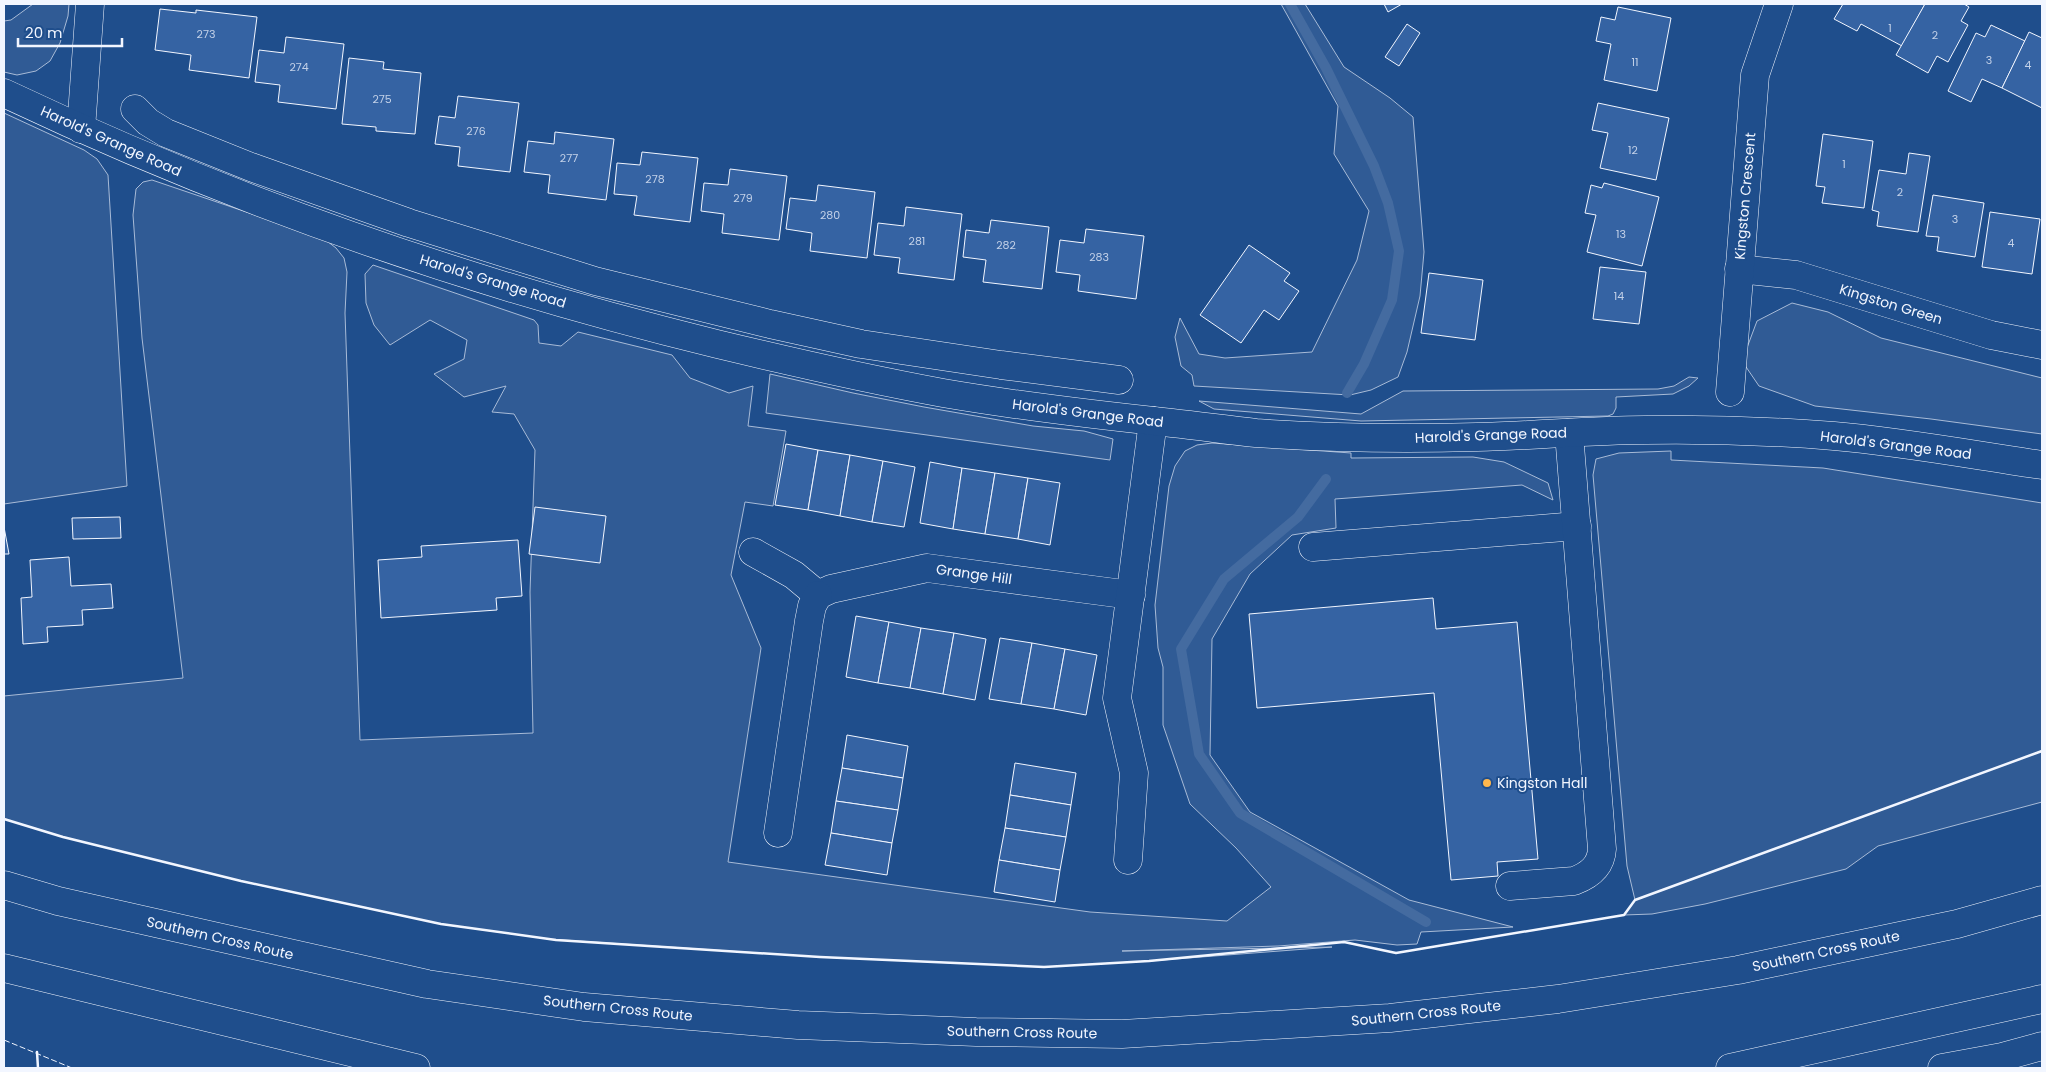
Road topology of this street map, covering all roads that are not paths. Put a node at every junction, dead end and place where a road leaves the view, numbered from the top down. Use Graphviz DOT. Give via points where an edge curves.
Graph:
graph roads {
  1 [pos="90,4"];
  2 [pos="1779,4"];
  3 [pos="4,93"];
  4 [pos="135,109"];
  5 [pos="81,129"];
  6 [pos="230,159"];
  7 [pos="220,187"];
  8 [pos="409,223"];
  9 [pos="399,252"];
  10 [pos="1739,269"];
  11 [pos="595,281"];
  12 [pos="587,310"];
  13 [pos="770,324"];
  14 [pos="2042,344"];
  15 [pos="763,355"];
  16 [pos="947,357"];
  17 [pos="1119,380"];
  18 [pos="941,392"];
  19 [pos="1730,392"];
  20 [pos="1153,421"];
  21 [pos="1569,433"];
  22 [pos="2042,465"];
  23 [pos="1577,526"];
  24 [pos="1313,547"];
  25 [pos="753,552"];
  26 [pos="818,595"];
  27 [pos="1131,595"];
  28 [pos="778,833"];
  29 [pos="1128,860"];
  30 [pos="4,885"];
  31 [pos="1510,886"];
  32 [pos="2042,900"];
  33 [pos="4,968"];
  34 [pos="2042,999"];
  35 [pos="2042,1046"];
  36 [pos="416,1068"];
  37 [pos="1730,1068"];
  38 [pos="1942,1068"];
  1 -- 5 [label="main road"];
  2 -- 10 [label="main road, Kingston Crescent" via="1755,75"];
  3 -- 5 [label="main road, Harold's Grange Road"];
  4 -- 6 [label="main road, Harold's Grange Road" via="166,133"];
  5 -- 7 [label="main road, Harold's Grange Road"];
  6 -- 7 [label="main road"];
  6 -- 8 [label="main road, Harold's Grange Road"];
  7 -- 9 [label="main road, Harold's Grange Road"];
  8 -- 9 [label="main road"];
  8 -- 11 [label="main road, Harold's Grange Road"];
  9 -- 12 [label="main road, Harold's Grange Road"];
  10 -- 14 [label="main road, Kingston Green" via="1796,275 1992,335"];
  10 -- 19 [label="main road, Kingston Crescent"];
  11 -- 12 [label="main road"];
  11 -- 13 [label="main road, Harold's Grange Road"];
  12 -- 15 [label="main road, Harold's Grange Road"];
  13 -- 15 [label="main road"];
  13 -- 16 [label="main road, Harold's Grange Road" via="862,344"];
  15 -- 18 [label="main road, Harold's Grange Road"];
  16 -- 17 [label="main road, Harold's Grange Road"];
  16 -- 18 [label="main road"];
  18 -- 20 [label="main road, Harold's Grange Road" via="1017,405"];
  20 -- 21 [label="main road, Harold's Grange Road" via="1332,438"];
  20 -- 27 [label="main road"];
  21 -- 22 [label="main road, Harold's Grange Road" via="1694,430 1836,436"];
  21 -- 23 [label="main road"];
  23 -- 24 [label="main road"];
  23 -- 31 [label="main road" via="1602,860 1584,877 1574,881"];
  25 -- 26 [label="main road" via="794,576"];
  26 -- 27 [label="main road, Grange Hill" via="831,589 927,568"];
  26 -- 28 [label="main road" via="809,621"];
  27 -- 29 [label="main road" via="1116,698 1134,773"];
  30 -- 32 [label="main road, Southern Cross Route" via="58,901 427,984 584,1007 798,1025 1122,1034 1390,1018 1558,999 1738,970 1957,924"];
  33 -- 36 [label="main road"];
  34 -- 37 [label="main road"];
  35 -- 38 [label="main road"];
}
